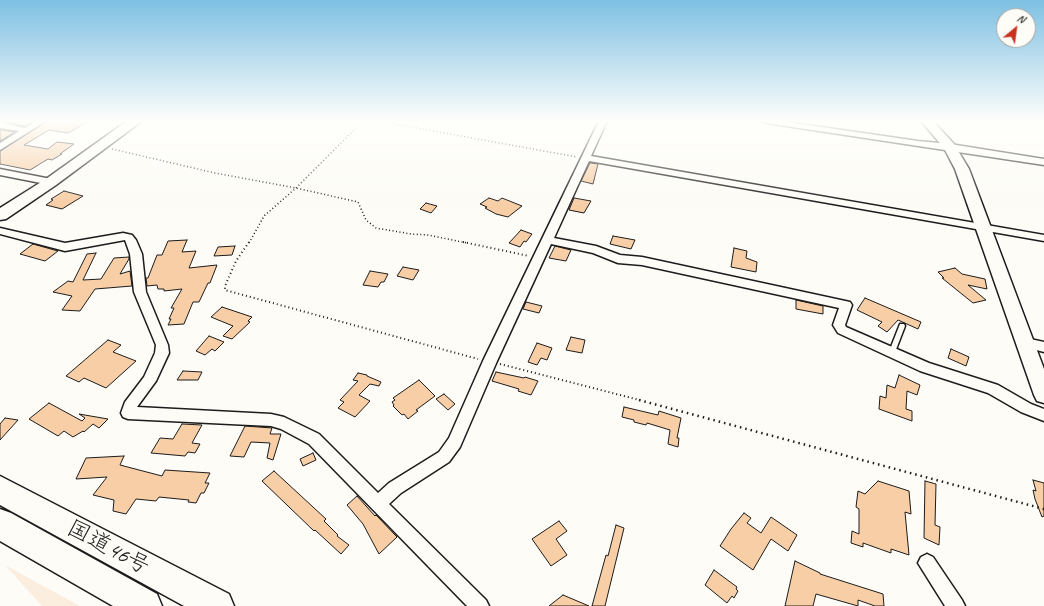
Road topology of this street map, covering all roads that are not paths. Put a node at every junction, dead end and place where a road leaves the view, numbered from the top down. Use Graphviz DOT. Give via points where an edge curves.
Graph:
graph roads {
  1 [pos="95,149"];
  2 [pos="589,149"];
  3 [pos="951,149"];
  4 [pos="964,149"];
  5 [pos="585,158"];
  6 [pos="1044,162"];
  7 [pos="5,173"];
  8 [pos="0,179"];
  9 [pos="51,182"];
  10 [pos="0,215"];
  11 [pos="984,228"];
  12 [pos="0,231"];
  13 [pos="1044,238"];
  14 [pos="548,240"];
  15 [pos="902,326"];
  16 [pos="1026,343"];
  17 [pos="1044,347"];
  18 [pos="892,352"];
  19 [pos="1044,395"];
  20 [pos="1044,415"];
  21 [pos="0,490"];
  22 [pos="379,504"];
  23 [pos="0,524"];
  24 [pos="927,563"];
  25 [pos="145,606"];
  26 [pos="217,606"];
  27 [pos="480,606"];
  28 [pos="956,606"];
  1 -- 9 [label="main road"];
  2 -- 5 [label="street"];
  3 -- 11 [label="street" via="962,169"];
  4 -- 6 [label="street"];
  5 -- 11 [label="street"];
  5 -- 14 [label="street"];
  7 -- 8 [label="street"];
  7 -- 9 [label="street"];
  9 -- 10 [label="main road"];
  11 -- 13 [label="street"];
  11 -- 16 [label="street"];
  12 -- 22 [label="street" via="65,247 123,236 131,240 137,261 140,292 162,346 162,353 149,381 132,402 128,413 271,420 284,423 314,439"];
  14 -- 18 [label="street" via="596,250 618,258 642,260 846,305 839,325 842,330"];
  14 -- 22 [label="street" via="455,442 444,457 394,488"];
  15 -- 18 [label="lane"];
  16 -- 17 [label="street"];
  16 -- 19 [label="street"];
  18 -- 20 [label="street" via="925,367 993,388 1026,408"];
  21 -- 26 [label="highway, 国道46号"];
  22 -- 27 [label="street"];
  23 -- 25 [label="highway, 国道46号"];
  24 -- 28 [label="street"];
}
